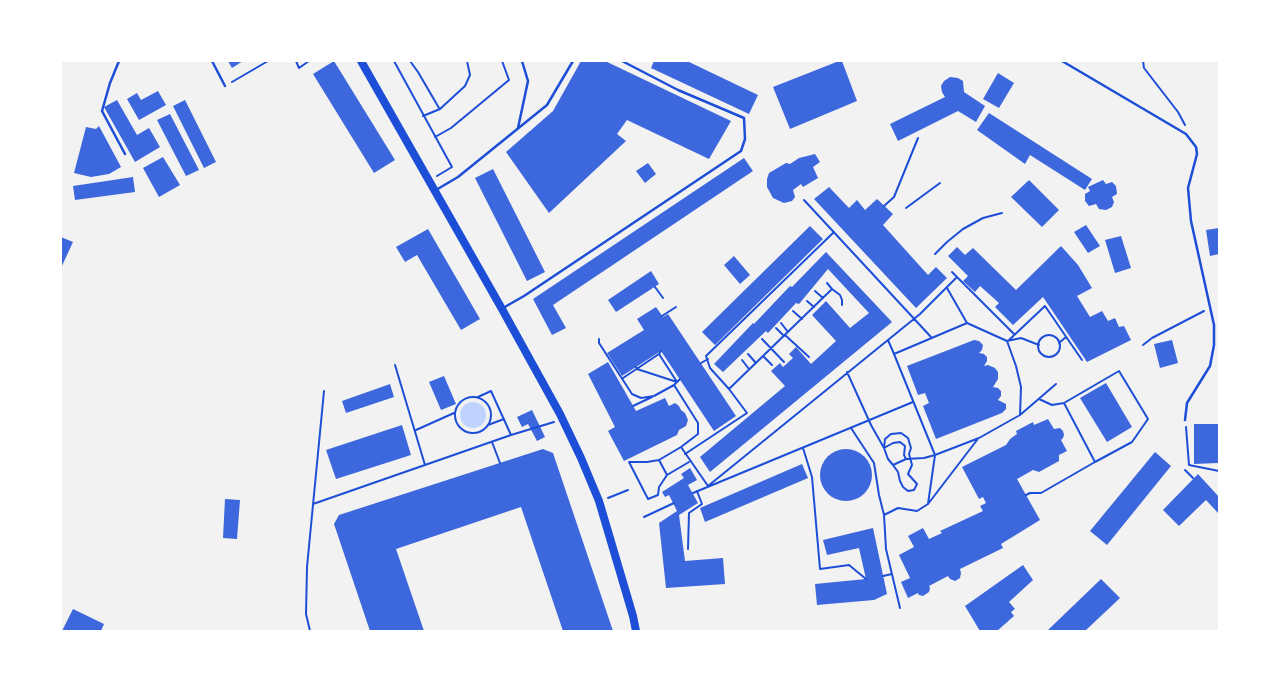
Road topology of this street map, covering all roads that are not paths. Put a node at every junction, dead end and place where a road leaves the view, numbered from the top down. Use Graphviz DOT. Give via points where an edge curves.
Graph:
graph roads {
  1 [pos="119,61"];
  2 [pos="212,61"];
  3 [pos="361,61"];
  4 [pos="522,61"];
  5 [pos="573,61"];
  6 [pos="622,61"];
  7 [pos="1062,61"];
  8 [pos="225,86"];
  9 [pos="518,128"];
  10 [pos="125,154"];
  11 [pos="435,191"];
  12 [pos="502,309"];
  13 [pos="1185,420"];
  14 [pos="636,631"];
  1 -- 10 [label="lane" via="102,111"];
  2 -- 8 [label="lane"];
  3 -- 11 [label="main road"];
  4 -- 9 [label="lane" via="528,81"];
  5 -- 9 [label="lane" via="546,105"];
  6 -- 12 [label="lane" via="678,90 744,118 745,139 741,152"];
  7 -- 13 [label="lane" via="1186,134 1196,147 1188,188 1191,220 1214,325 1214,345 1210,366 1187,403"];
  9 -- 11 [label="lane" via="458,178"];
  11 -- 12 [label="main road"];
  12 -- 14 [label="main road" via="560,414 599,501"];
}
